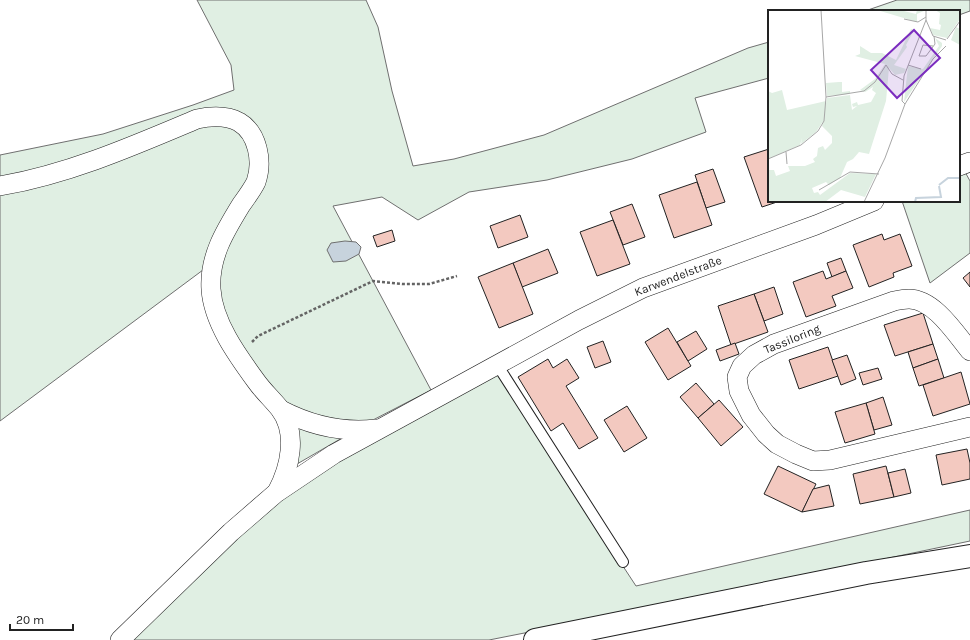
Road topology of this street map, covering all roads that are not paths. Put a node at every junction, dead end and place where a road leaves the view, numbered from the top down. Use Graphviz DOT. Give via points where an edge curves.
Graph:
graph roads {
  1 [pos="970,162"];
  2 [pos="960,166"];
  3 [pos="0,186"];
  4 [pos="872,202"];
  5 [pos="970,351"];
  6 [pos="494,368"];
  7 [pos="280,410"];
  8 [pos="970,427"];
  9 [pos="380,428"];
  10 [pos="276,493"];
  11 [pos="970,556"];
  12 [pos="623,562"];
  13 [pos="120,640"];
  14 [pos="535,640"];
  1 -- 2 [label="street"];
  3 -- 7 [label="street" via="49,175 96,160 197,119 210,116 228,118 247,129 258,147 258,172 255,183 224,234 211,272 211,290 224,332"];
  4 -- 6 [label="street, Karwendelstraße" via="643,288 579,320"];
  5 -- 8 [label="street, Tassiloring" via="933,309 922,302 910,299 894,301 774,344 754,355 742,366 737,377 739,391 751,415 766,434 777,444 813,461 830,460"];
  6 -- 9 [label="street, Karwendelstraße"];
  6 -- 12 [label="lane"];
  7 -- 9 [label="street" via="296,418 339,430 361,431"];
  7 -- 10 [label="street" via="287,426 290,449 284,479"];
  9 -- 10 [label="street, Karwendelstraße" via="334,454"];
  10 -- 13 [label="street"];
  11 -- 14 [label="street" via="866,573"];
}
